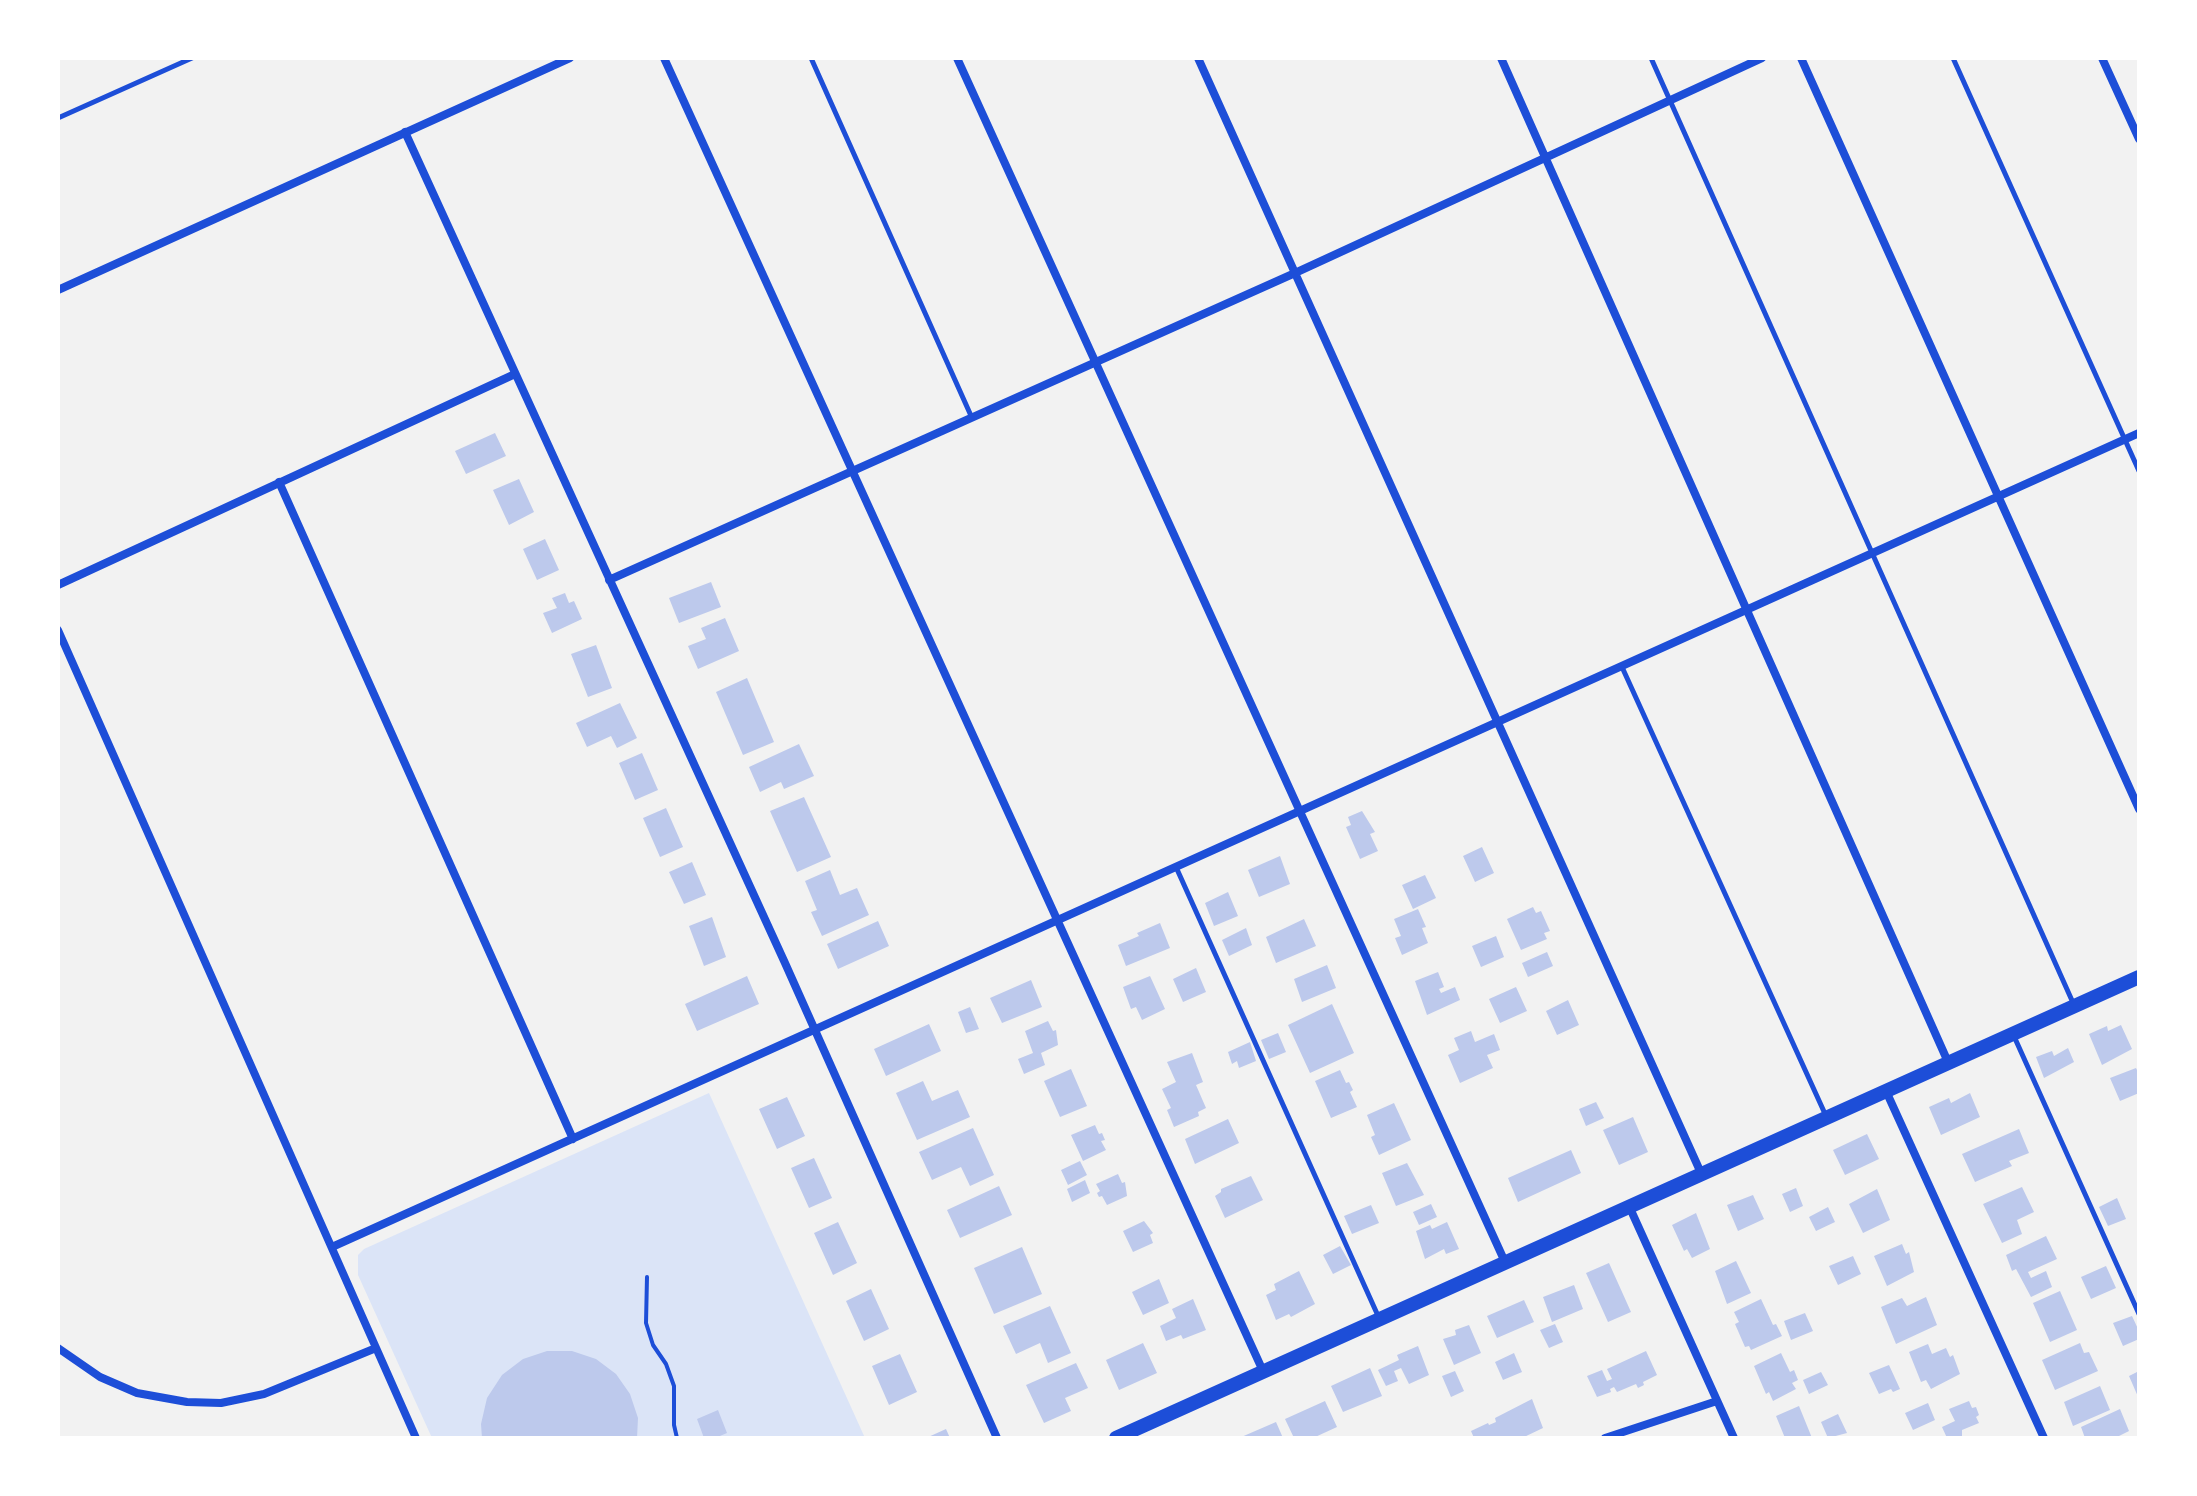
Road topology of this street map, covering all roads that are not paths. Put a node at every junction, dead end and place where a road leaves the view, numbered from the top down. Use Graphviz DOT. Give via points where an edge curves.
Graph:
graph roads {
  1 [pos="192,58"];
  2 [pos="570,58"];
  3 [pos="664,58"];
  4 [pos="811,58"];
  5 [pos="957,58"];
  6 [pos="1198,58"];
  7 [pos="1501,58"];
  8 [pos="1651,58"];
  9 [pos="1762,58"];
  10 [pos="1801,58"];
  11 [pos="1953,58"];
  12 [pos="2102,58"];
  13 [pos="1670,100"];
  14 [pos="58,118"];
  15 [pos="405,132"];
  16 [pos="2139,139"];
  17 [pos="1546,157"];
  18 [pos="1295,273"];
  19 [pos="58,290"];
  20 [pos="1095,363"];
  21 [pos="515,374"];
  22 [pos="972,418"];
  23 [pos="2139,433"];
  24 [pos="2125,439"];
  25 [pos="853,470"];
  26 [pos="2139,471"];
  27 [pos="279,482"];
  28 [pos="1997,497"];
  29 [pos="1873,553"];
  30 [pos="609,580"];
  31 [pos="58,585"];
  32 [pos="1747,611"];
  33 [pos="58,630"];
  34 [pos="1622,667"];
  35 [pos="1498,723"];
  36 [pos="2139,809"];
  37 [pos="1298,811"];
  38 [pos="1175,867"];
  39 [pos="1057,920"];
  40 [pos="2139,977"];
  41 [pos="2074,1006"];
  42 [pos="814,1030"];
  43 [pos="2013,1033"];
  44 [pos="1948,1062"];
  45 [pos="1886,1090"];
  46 [pos="1826,1117"];
  47 [pos="573,1139"];
  48 [pos="1701,1173"];
  49 [pos="1629,1206"];
  50 [pos="332,1247"];
  51 [pos="1505,1262"];
  52 [pos="2139,1314"];
  53 [pos="1380,1318"];
  54 [pos="58,1348"];
  55 [pos="376,1348"];
  56 [pos="1263,1371"];
  57 [pos="1717,1401"];
  58 [pos="416,1438"];
  59 [pos="997,1438"];
  60 [pos="1116,1438"];
  61 [pos="1605,1438"];
  62 [pos="1734,1438"];
  63 [pos="2044,1438"];
  1 -- 14 [label="lane"];
  2 -- 15 [label="street"];
  3 -- 25 [label="street"];
  4 -- 22 [label="lane"];
  5 -- 20 [label="street"];
  6 -- 18 [label="street"];
  7 -- 17 [label="street"];
  8 -- 13 [label="lane"];
  9 -- 13 [label="street"];
  10 -- 28 [label="street"];
  11 -- 24 [label="lane"];
  12 -- 16 [label="street"];
  13 -- 17 [label="street"];
  13 -- 29 [label="lane"];
  15 -- 19 [label="street"];
  15 -- 21 [label="street"];
  17 -- 18 [label="street"];
  17 -- 32 [label="street"];
  18 -- 20 [label="street"];
  18 -- 35 [label="street"];
  20 -- 22 [label="street"];
  20 -- 37 [label="street"];
  21 -- 27 [label="street"];
  21 -- 30 [label="street"];
  22 -- 25 [label="street"];
  23 -- 24 [label="street"];
  24 -- 26 [label="lane"];
  24 -- 28 [label="street"];
  25 -- 30 [label="street"];
  25 -- 39 [label="street"];
  27 -- 31 [label="street"];
  27 -- 47 [label="street"];
  28 -- 29 [label="street"];
  28 -- 36 [label="street"];
  29 -- 32 [label="street"];
  29 -- 41 [label="lane"];
  30 -- 42 [label="street"];
  32 -- 34 [label="street"];
  32 -- 44 [label="street"];
  33 -- 50 [label="street"];
  34 -- 35 [label="street"];
  34 -- 46 [label="lane"];
  35 -- 37 [label="street"];
  35 -- 48 [label="street"];
  37 -- 38 [label="street"];
  37 -- 51 [label="street"];
  38 -- 39 [label="street"];
  38 -- 53 [label="lane"];
  39 -- 42 [label="street"];
  39 -- 56 [label="street"];
  40 -- 41 [label="street"];
  41 -- 43 [label="street"];
  42 -- 47 [label="street"];
  42 -- 59 [label="street"];
  43 -- 44 [label="street"];
  43 -- 52 [label="lane"];
  44 -- 45 [label="street"];
  45 -- 46 [label="street"];
  45 -- 63 [label="street"];
  46 -- 48 [label="street"];
  47 -- 50 [label="street"];
  48 -- 49 [label="street"];
  49 -- 51 [label="street"];
  49 -- 57 [label="street"];
  50 -- 55 [label="street"];
  51 -- 53 [label="street"];
  53 -- 56 [label="street"];
  54 -- 55 [label="street" via="100,1377 137,1393 221,1403 264,1394"];
  55 -- 58 [label="street"];
  56 -- 60 [label="street"];
  57 -- 61 [label="street"];
  57 -- 62 [label="street"];
}
